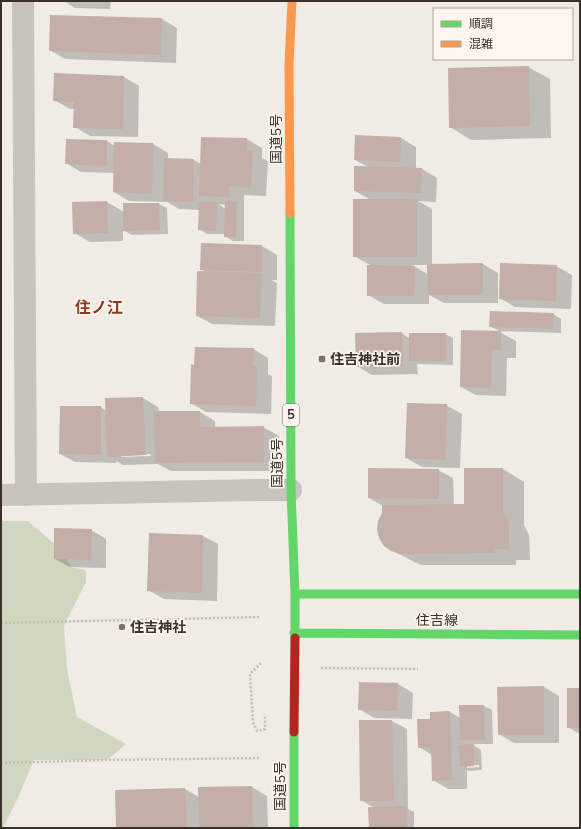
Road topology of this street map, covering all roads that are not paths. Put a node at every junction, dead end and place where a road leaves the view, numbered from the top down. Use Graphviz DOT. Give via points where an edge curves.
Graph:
graph roads {
  1 [pos="23,1"];
  2 [pos="292,1"];
  3 [pos="291,490"];
  4 [pos="1,495"];
  5 [pos="26,495"];
  6 [pos="295,594"];
  7 [pos="580,594"];
  8 [pos="294,633"];
  9 [pos="580,635"];
  10 [pos="294,828"];
  1 -- 5 [label="street"];
  2 -- 3 [label="main road, 国道5号 / 5" via="289,64"];
  3 -- 5 [label="street"];
  3 -- 6 [label="main road, 国道5号 / 5"];
  4 -- 5 [label="street"];
  6 -- 7 [label="main road, 住吉線"];
  6 -- 8 [label="main road, 国道5号 / 5"];
  8 -- 9 [label="main road, 住吉線"];
  8 -- 10 [label="main road, 国道5号 / 5"];
}
